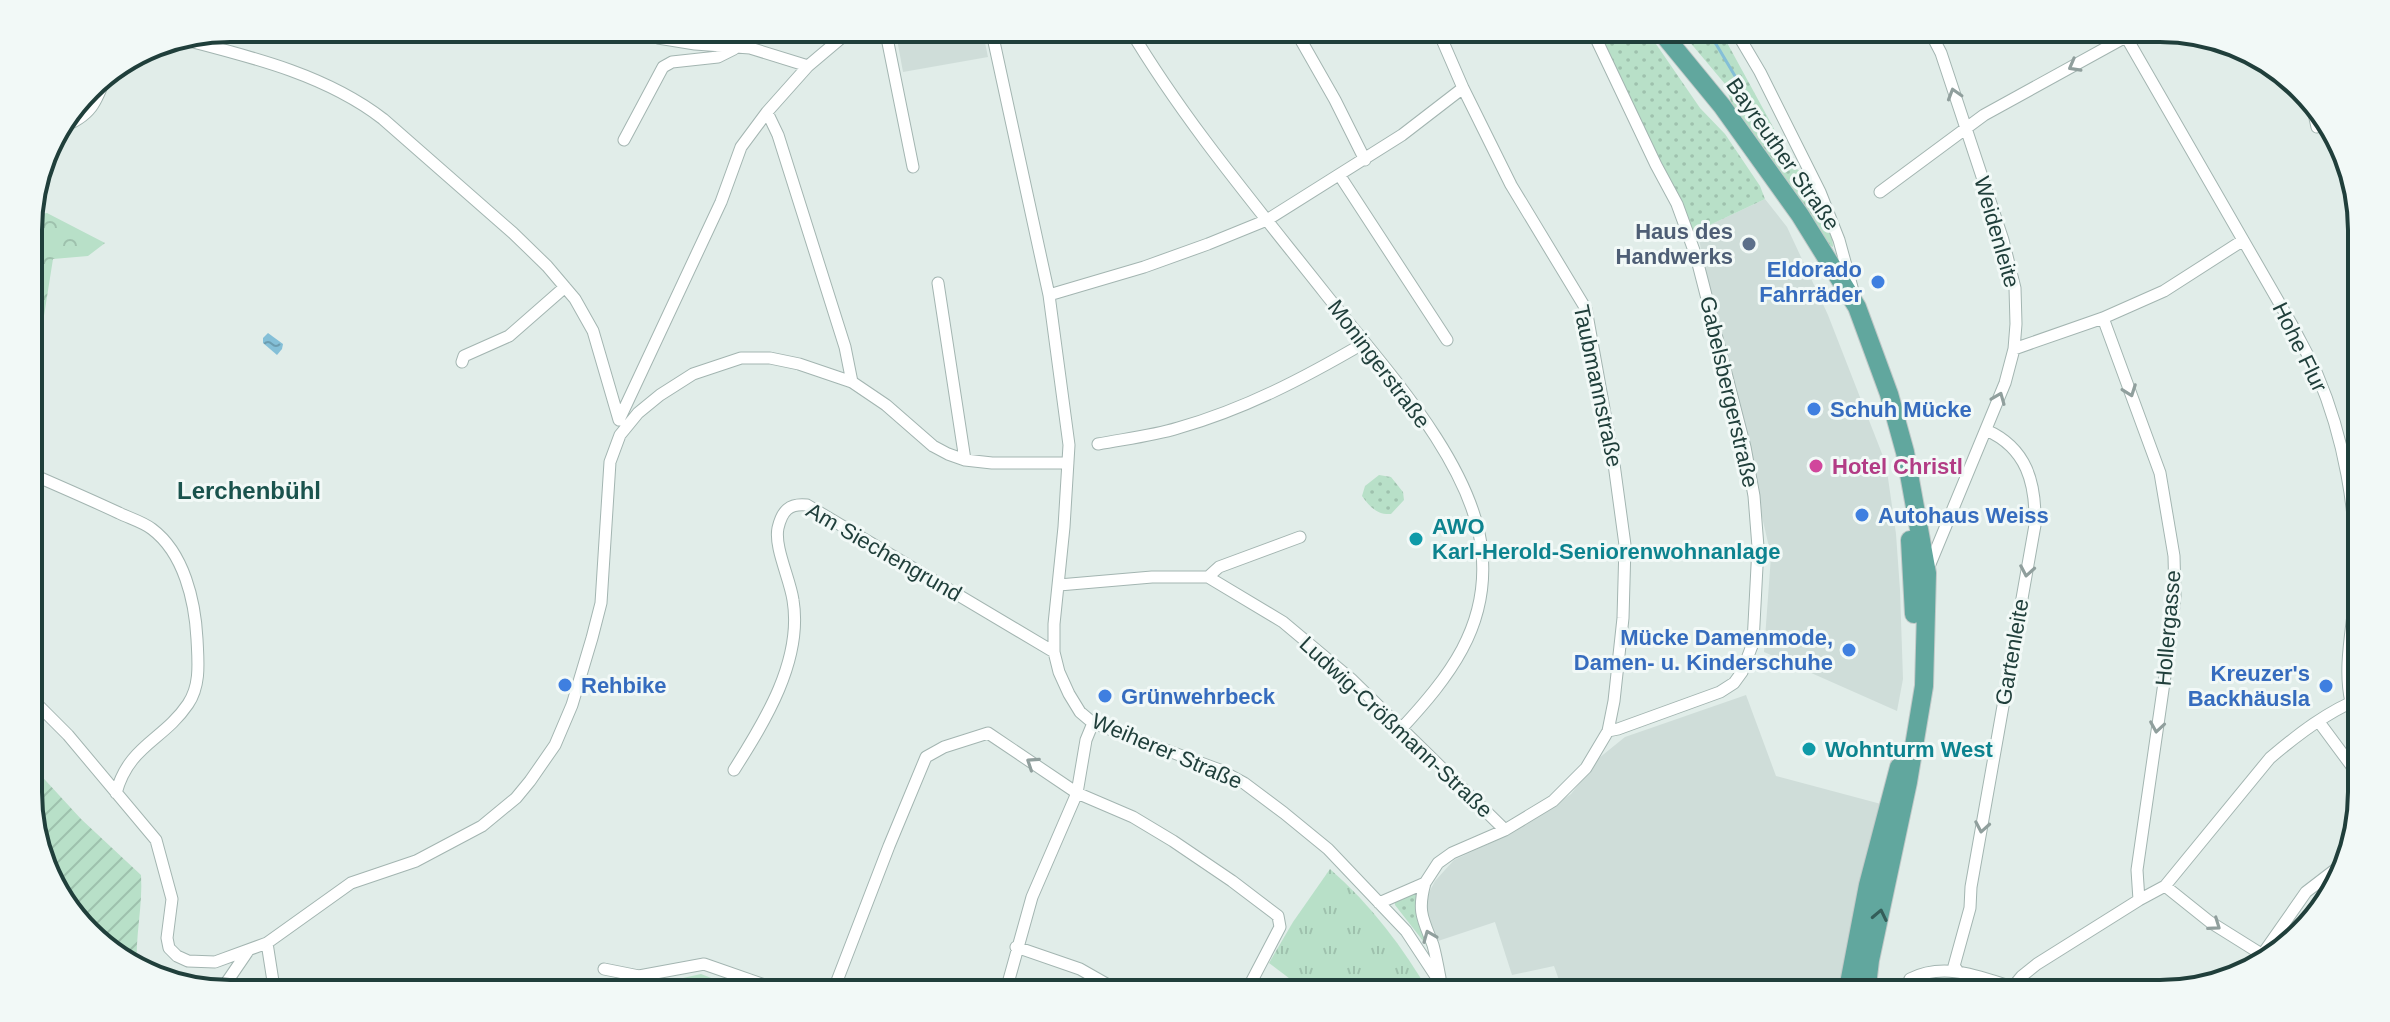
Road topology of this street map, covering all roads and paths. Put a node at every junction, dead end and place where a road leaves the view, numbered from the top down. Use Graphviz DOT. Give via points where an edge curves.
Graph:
graph roads {
  1 [pos="689,42"];
  2 [pos="836,42"];
  3 [pos="888,42"];
  4 [pos="994,42"];
  5 [pos="1138,42"];
  6 [pos="1302,42"];
  7 [pos="1443,42"];
  8 [pos="1598,42"];
  9 [pos="1669,42"];
  10 [pos="1742,42"];
  11 [pos="1935,42"];
  12 [pos="2107,42"];
  13 [pos="2130,42"];
  14 [pos="202,45"];
  15 [pos="735,48"];
  16 [pos="808,66"];
  17 [pos="1463,88"];
  18 [pos="96,99"];
  19 [pos="767,112"];
  20 [pos="78,119"];
  21 [pos="1965,128"];
  22 [pos="624,140"];
  23 [pos="1365,160"];
  24 [pos="913,167"];
  25 [pos="1340,176"];
  26 [pos="1880,192"];
  27 [pos="1267,220"];
  28 [pos="2242,241"];
  29 [pos="1835,272"];
  30 [pos="938,283"];
  31 [pos="565,287"];
  32 [pos="1049,295"];
  33 [pos="1857,307"];
  34 [pos="2103,318"];
  35 [pos="1447,340"];
  36 [pos="1364,343"];
  37 [pos="2014,349"];
  38 [pos="462,362"];
  39 [pos="852,382"];
  40 [pos="619,420"];
  41 [pos="1986,430"];
  42 [pos="620,435"];
  43 [pos="1098,444"];
  44 [pos="965,460"];
  45 [pos="1068,463"];
  46 [pos="42,479"];
  47 [pos="2348,488"];
  48 [pos="1300,537"];
  49 [pos="1927,573"];
  50 [pos="1208,577"];
  51 [pos="1059,585"];
  52 [pos="1054,652"];
  53 [pos="2348,705"];
  54 [pos="42,709"];
  55 [pos="2319,722"];
  56 [pos="1093,723"];
  57 [pos="1401,729"];
  58 [pos="1608,731"];
  59 [pos="2348,761"];
  60 [pos="734,770"];
  61 [pos="116,793"];
  62 [pos="1077,793"];
  63 [pos="1505,830"];
  64 [pos="2329,875"];
  65 [pos="1425,883"];
  66 [pos="2165,886"];
  67 [pos="2139,900"];
  68 [pos="1379,903"];
  69 [pos="2275,941"];
  70 [pos="1016,947"];
  71 [pos="257,948"];
  72 [pos="2258,952"];
  73 [pos="604,969"];
  74 [pos="1957,970"];
  75 [pos="230,980"];
  76 [pos="270,980"];
  77 [pos="750,980"];
  78 [pos="837,980"];
  79 [pos="1008,980"];
  80 [pos="1099,980"];
  81 [pos="1252,980"];
  82 [pos="1436,980"];
  83 [pos="1440,980"];
  84 [pos="1849,980"];
  85 [pos="1869,980"];
  86 [pos="1910,980"];
  87 [pos="1983,980"];
  88 [pos="2020,980"];
  1 -- 15 [label="street"];
  2 -- 16 [label="street"];
  3 -- 24 [label="street"];
  4 -- 32 [label="street, Weiherer Straße"];
  5 -- 27 [label="street, Moningerstraße" via="1190,121"];
  6 -- 23 [label="street"];
  7 -- 17 [label="street, Taubmannstraße"];
  8 -- 58 [label="street, Gabelsbergerstraße" via="1677,204 1696,256 1745,447 1758,547 1753,643 1734,683"];
  9 -- 29 [label="main road, Bayreuther Straße" via="1722,106"];
  10 -- 33 [label="street, Bayreuther Straße" via="1820,192"];
  21 -- 11 [label="street, Weidenleite, one-way"];
  12 -- 21 [label="street, one-way"];
  13 -- 28 [label="street, Hohe Flur"];
  14 -- 31 [label="street" via="275,65 366,105 513,233"];
  15 -- 16 [label="street"];
  15 -- 22 [label="street" via="718,57 663,67"];
  16 -- 19 [label="street"];
  17 -- 23 [label="street"];
  17 -- 58 [label="street, Taubmannstraße" via="1511,185 1586,309 1625,545 1623,618"];
  18 -- 20 [label="street"];
  19 -- 39 [label="street"];
  19 -- 40 [label="street" via="741,147 715,216"];
  21 -- 26 [label="street"];
  21 -- 37 [label="street, Weidenleite" via="2015,288"];
  23 -- 25 [label="street"];
  25 -- 27 [label="street"];
  25 -- 35 [label="street"];
  27 -- 32 [label="street"];
  27 -- 36 [label="street, Moningerstraße"];
  28 -- 34 [label="street" via="2164,291"];
  28 -- 47 [label="street, Hohe Flur" via="2317,375"];
  29 -- 33 [label="main road, Bayreuther Straße"];
  29 -- 84 [label="main road, Bayreuther Straße" via="1894,449 1912,551 1914,597 1907,730"];
  30 -- 44 [label="street"];
  31 -- 38 [label="street" via="509,336 464,356"];
  31 -- 40 [label="street" via="593,331"];
  32 -- 45 [label="street, Weiherer Straße"];
  33 -- 49 [label="main road, Bayreuther Straße" via="1905,452"];
  34 -- 37 [label="street"];
  34 -- 67 [label="street, Hollergasse, one-way" via="2160,473 2174,556 2175,596 2137,870"];
  36 -- 43 [label="street" via="1242,406 1176,429"];
  36 -- 57 [label="street, Moningerstraße" via="1426,423 1463,483 1483,555 1474,626 1462,652"];
  41 -- 37 [label="street, Weidenleite, one-way"];
  39 -- 42 [label="street" via="799,364 741,358 693,374 638,413"];
  39 -- 44 [label="street" via="933,446"];
  40 -- 42 [label="street"];
  41 -- 49 [label="street, Weidenleite"];
  41 -- 74 [label="street, Gartenleite, one-way" via="2017,450 2025,464 2035,525"];
  42 -- 71 [label="street" via="607,485 601,603 572,705 542,765 516,798 482,826 416,861 351,883"];
  44 -- 45 [label="street"];
  45 -- 51 [label="street, Weiherer Straße"];
  46 -- 61 [label="street" via="151,528 180,563 196,614 199,671 190,701 128,764"];
  48 -- 50 [label="street" via="1219,567"];
  85 -- 49 [label="main road, Bayreuther Straße, one-way" via="1918,733"];
  50 -- 51 [label="street"];
  50 -- 57 [label="street, Ludwig-Crößmann-Straße" via="1283,622"];
  51 -- 52 [label="street, Weiherer Straße"];
  52 -- 56 [label="street, Weiherer Straße" via="1069,694"];
  52 -- 60 [label="street, Am Siechengrund" via="807,505 795,503 777,533 794,601 789,657 766,718"];
  53 -- 55 [label="street"];
  54 -- 61 [label="street"];
  55 -- 59 [label="street"];
  55 -- 66 [label="street" via="2270,758"];
  56 -- 62 [label="street"];
  56 -- 68 [label="street, Weiherer Straße" via="1244,783 1328,849"];
  57 -- 63 [label="street, Ludwig-Crößmann-Straße"];
  58 -- 63 [label="street" via="1570,785"];
  61 -- 71 [label="street" via="156,840 172,899 169,948 188,961 215,962"];
  62 -- 70 [label="street"];
  62 -- 78 [label="street, one-way" via="988,733 926,757"];
  62 -- 81 [label="street" via="1173,841 1278,916 1280,927"];
  63 -- 65 [label="street" via="1452,853"];
  64 -- 69 [label="street" via="2306,892"];
  65 -- 68 [label="street"];
  83 -- 65 [label="street, one-way" via="1421,910"];
  66 -- 67 [label="street"];
  66 -- 72 [label="street, one-way"];
  67 -- 88 [label="street"];
  68 -- 82 [label="street, Weiherer Straße" via="1406,931"];
  70 -- 79 [label="street"];
  70 -- 80 [label="street"];
  71 -- 75 [label="street"];
  71 -- 76 [label="street"];
  73 -- 77 [label="street" via="639,976 704,964"];
  74 -- 86 [label="street" via="1923,972"];
  74 -- 87 [label="street"];
}
